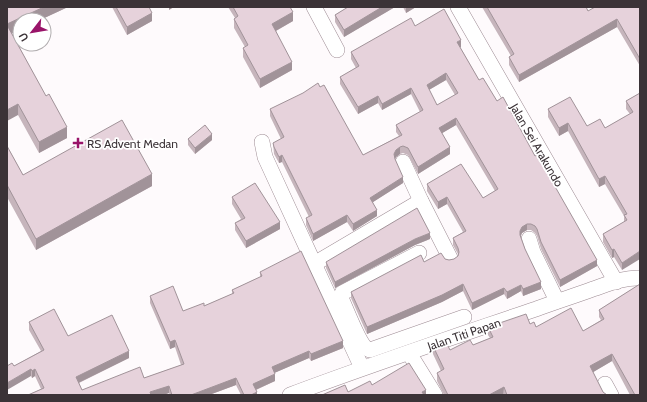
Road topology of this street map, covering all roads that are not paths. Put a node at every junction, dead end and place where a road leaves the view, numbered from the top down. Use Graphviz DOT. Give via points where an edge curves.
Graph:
graph roads {
  1 [pos="314,7"];
  2 [pos="458,7"];
  3 [pos="337,50"];
  4 [pos="262,142"];
  5 [pos="403,162"];
  6 [pos="421,201"];
  7 [pos="529,239"];
  8 [pos="419,253"];
  9 [pos="450,258"];
  10 [pos="314,264"];
  11 [pos="640,278"];
  12 [pos="616,282"];
  13 [pos="557,301"];
  14 [pos="464,317"];
  15 [pos="412,347"];
  16 [pos="362,368"];
  17 [pos="290,395"];
  18 [pos="435,395"];
  1 -- 3 [label="street"];
  2 -- 12 [label="street, Jalan Sei Arakundo"];
  4 -- 10 [label="street" via="264,156"];
  5 -- 6 [label="street"];
  6 -- 9 [label="street"];
  6 -- 10 [label="street"];
  7 -- 13 [label="street"];
  8 -- 15 [label="street" via="343,292 341,296 357,333 368,350"];
  10 -- 16 [label="street"];
  11 -- 12 [label="street, Jalan Titi Papan"];
  12 -- 13 [label="street, Jalan Titi Papan"];
  13 -- 15 [label="street, Jalan Titi Papan"];
  14 -- 15 [label="street"];
  15 -- 16 [label="street, Jalan Titi Papan"];
  15 -- 18 [label="street"];
  16 -- 17 [label="street, Jalan Titi Papan"];
}
